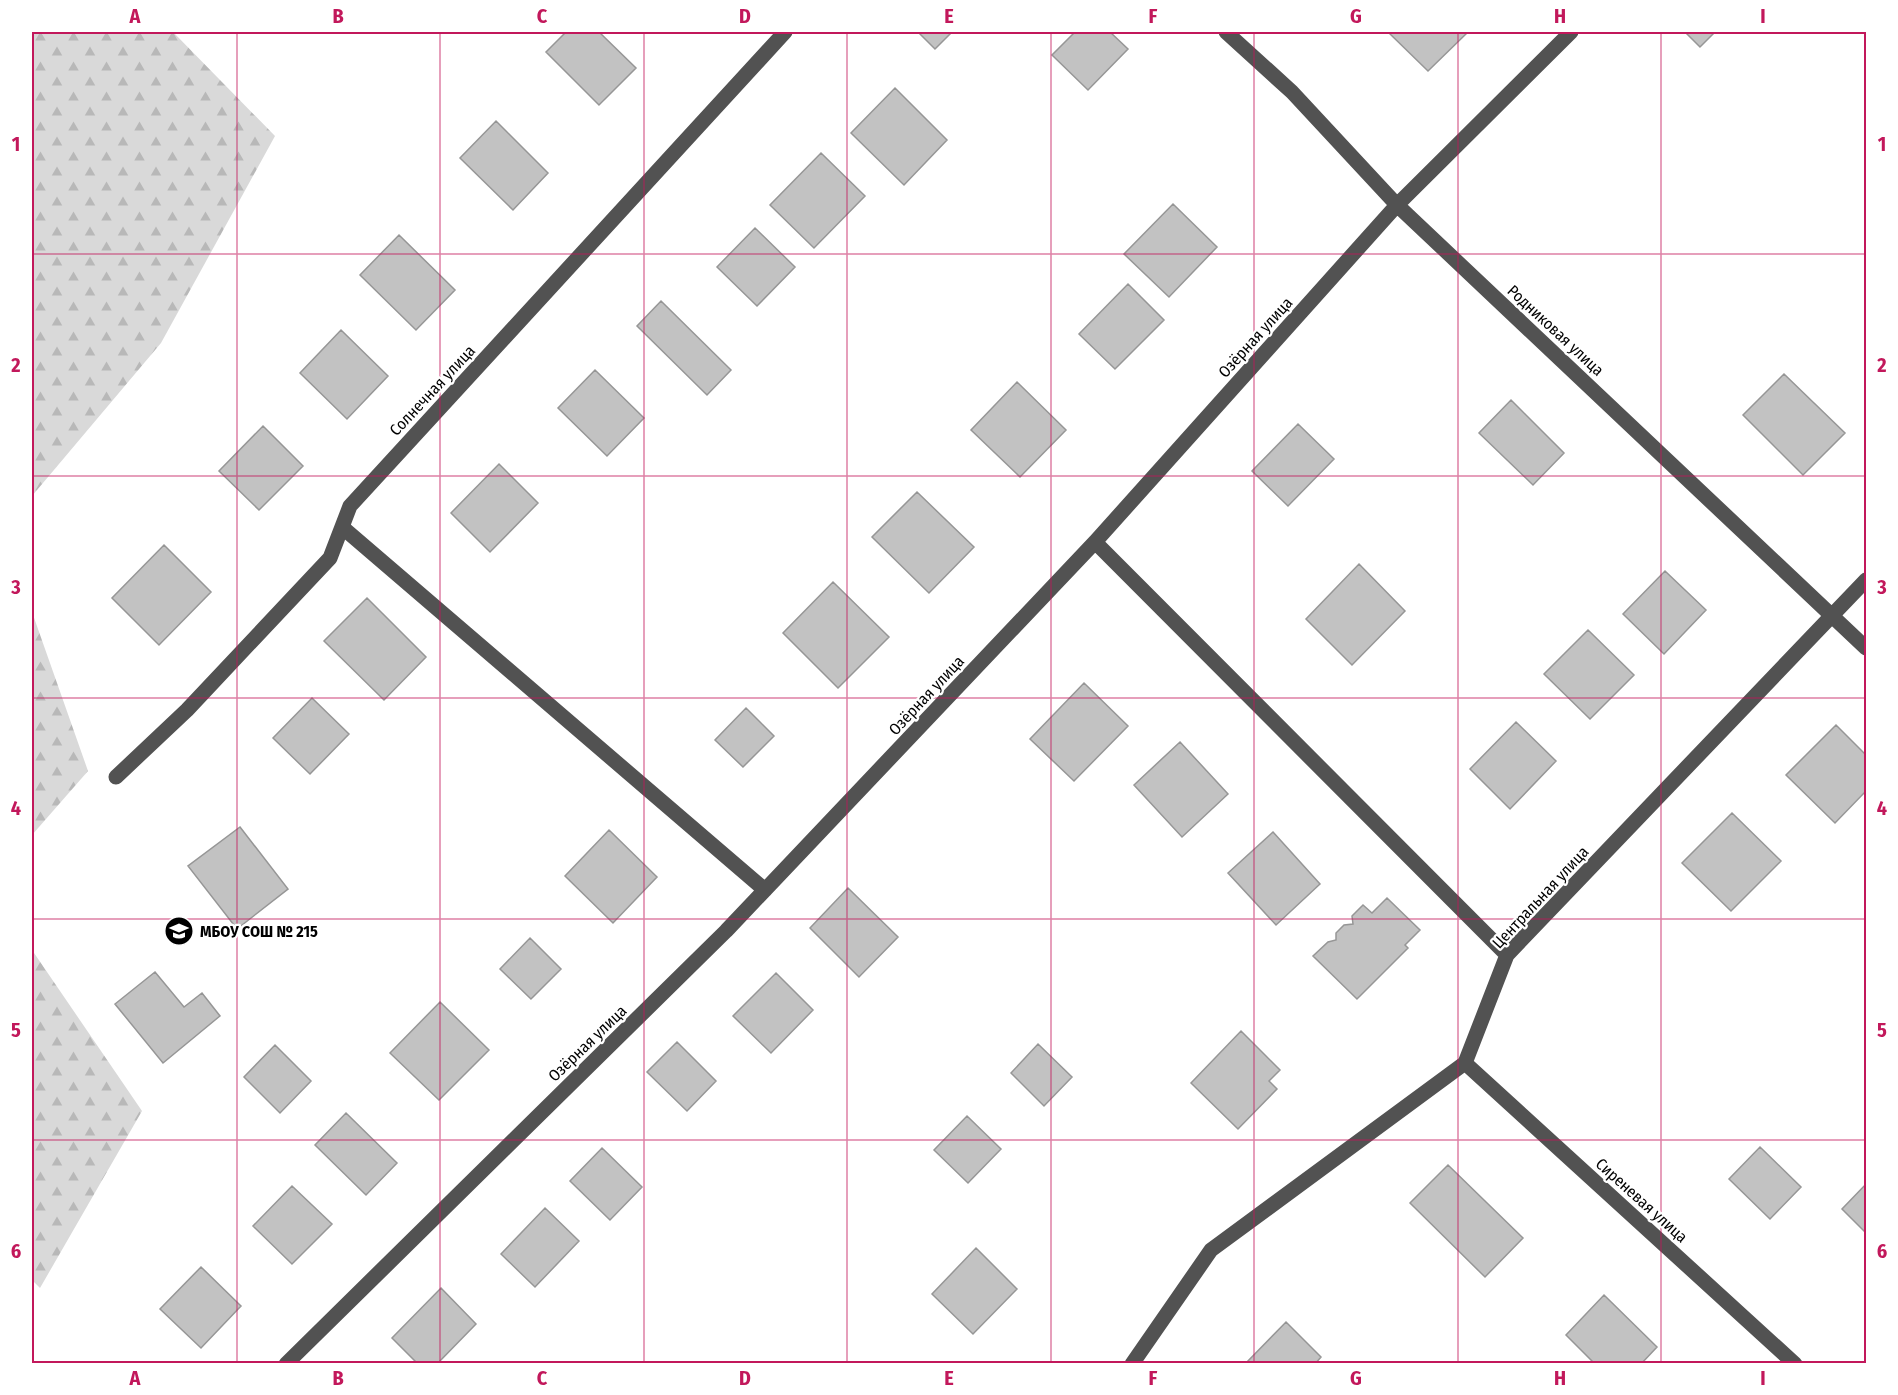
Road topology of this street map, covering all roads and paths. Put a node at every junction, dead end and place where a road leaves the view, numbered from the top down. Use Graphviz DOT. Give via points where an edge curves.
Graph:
graph roads {
  1 [pos="785,32"];
  2 [pos="1226,32"];
  3 [pos="1571,32"];
  4 [pos="1397,204"];
  5 [pos="342,528"];
  6 [pos="1095,542"];
  7 [pos="1866,580"];
  8 [pos="1833,617"];
  9 [pos="1866,648"];
  10 [pos="116,777"];
  11 [pos="765,890"];
  12 [pos="1507,955"];
  13 [pos="1465,1063"];
  14 [pos="286,1364"];
  15 [pos="1132,1364"];
  16 [pos="1795,1364"];
  1 -- 5 [label="street, Солнечная улица" via="350,506"];
  2 -- 4 [label="street, Родниковая улица" via="1292,92"];
  3 -- 4 [label="street, Озёрная улица"];
  4 -- 6 [label="street, Озёрная улица"];
  4 -- 8 [label="street, Родниковая улица"];
  5 -- 10 [label="street, Солнечная улица" via="330,558 187,710"];
  5 -- 11 [label="street"];
  6 -- 11 [label="street, Озёрная улица"];
  6 -- 12 [label="street"];
  7 -- 8 [label="street, Центральная улица"];
  8 -- 9 [label="street, Родниковая улица"];
  8 -- 12 [label="street, Центральная улица"];
  11 -- 14 [label="street, Озёрная улица"];
  12 -- 13 [label="street, Центральная улица"];
  13 -- 15 [label="street" via="1211,1250"];
  13 -- 16 [label="street, Сиреневая улица"];
}
